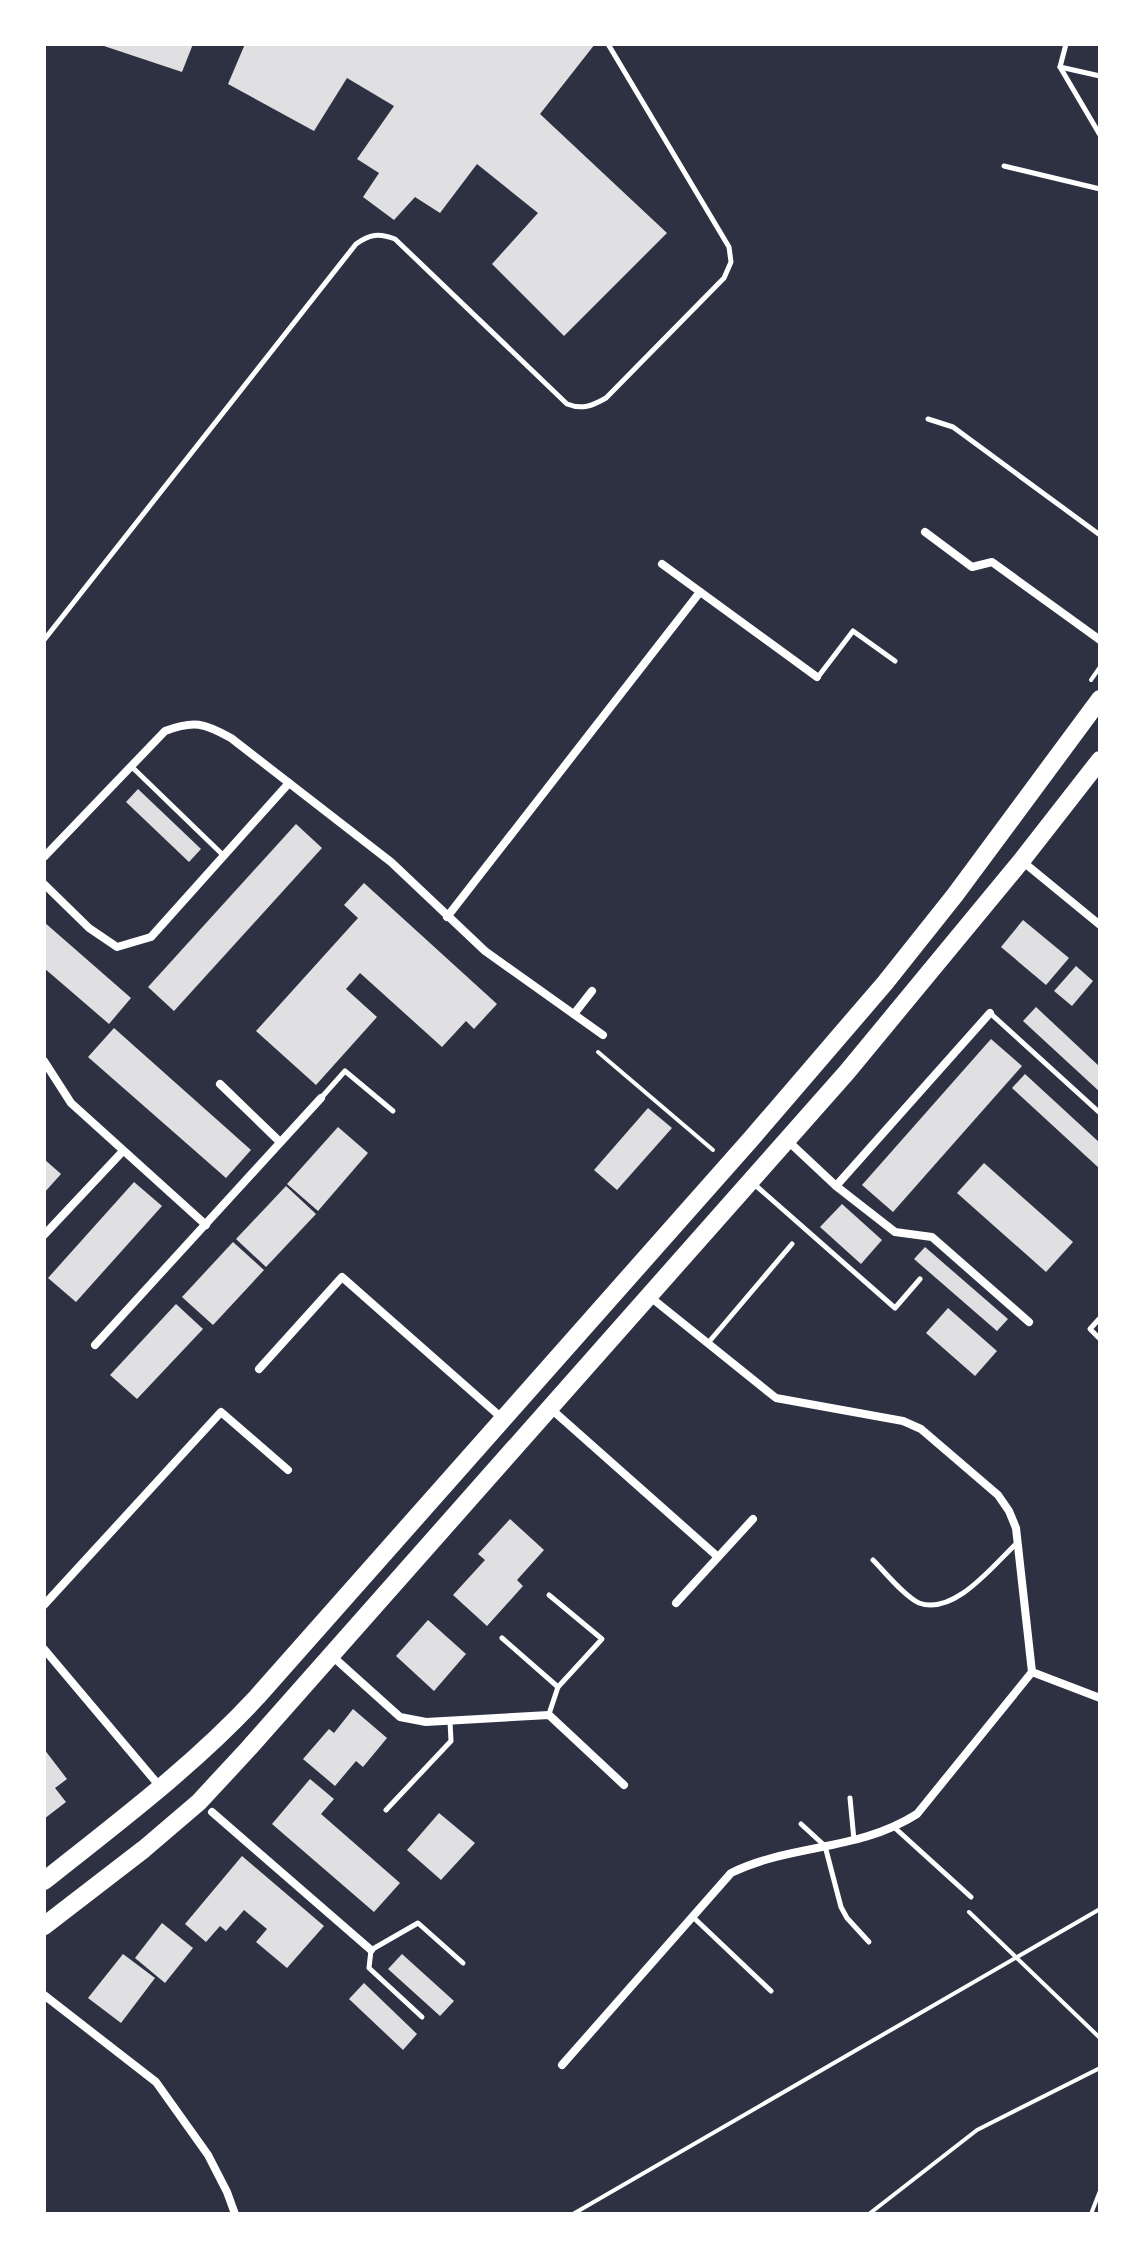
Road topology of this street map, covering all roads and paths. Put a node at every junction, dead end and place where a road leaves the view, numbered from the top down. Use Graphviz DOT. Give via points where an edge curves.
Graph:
graph roads {
  1 [pos="608,44"];
  2 [pos="1066,44"];
  3 [pos="1060,67"];
  4 [pos="1100,76"];
  5 [pos="1100,135"];
  6 [pos="1004,166"];
  7 [pos="1100,189"];
  8 [pos="928,419"];
  9 [pos="925,532"];
  10 [pos="1100,535"];
  11 [pos="662,564"];
  12 [pos="700,592"];
  13 [pos="44,640"];
  14 [pos="1100,640"];
  15 [pos="895,661"];
  16 [pos="817,677"];
  17 [pos="1100,699"];
  18 [pos="1100,760"];
  19 [pos="131,766"];
  20 [pos="289,783"];
  21 [pos="224,856"];
  22 [pos="44,857"];
  23 [pos="1022,860"];
  24 [pos="44,884"];
  25 [pos="447,917"];
  26 [pos="1100,925"];
  27 [pos="592,991"];
  28 [pos="990,1013"];
  29 [pos="574,1014"];
  30 [pos="603,1035"];
  31 [pos="44,1061"];
  32 [pos="220,1084"];
  33 [pos="321,1098"];
  34 [pos="393,1111"];
  35 [pos="1100,1113"];
  36 [pos="787,1140"];
  37 [pos="280,1142"];
  38 [pos="123,1151"];
  39 [pos="714,1152"];
  40 [pos="751,1181"];
  41 [pos="836,1186"];
  42 [pos="206,1225"];
  43 [pos="44,1235"];
  44 [pos="792,1244"];
  45 [pos="920,1279"];
  46 [pos="648,1296"];
  47 [pos="1100,1318"];
  48 [pos="1029,1322"];
  49 [pos="1100,1339"];
  50 [pos="707,1344"];
  51 [pos="95,1345"];
  52 [pos="259,1369"];
  53 [pos="549,1408"];
  54 [pos="503,1419"];
  55 [pos="288,1470"];
  56 [pos="753,1519"];
  57 [pos="1018,1542"];
  58 [pos="718,1557"];
  59 [pos="873,1560"];
  60 [pos="549,1595"];
  61 [pos="676,1603"];
  62 [pos="44,1605"];
  63 [pos="502,1638"];
  64 [pos="44,1649"];
  65 [pos="330,1654"];
  66 [pos="1032,1672"];
  67 [pos="558,1687"];
  68 [pos="1100,1698"];
  69 [pos="549,1715"];
  70 [pos="450,1721"];
  71 [pos="624,1785"];
  72 [pos="162,1789"];
  73 [pos="850,1798"];
  74 [pos="206,1807"];
  75 [pos="386,1810"];
  76 [pos="801,1824"];
  77 [pos="895,1828"];
  78 [pos="854,1841"];
  79 [pos="825,1846"];
  80 [pos="44,1881"];
  81 [pos="971,1897"];
  82 [pos="1100,1909"];
  83 [pos="693,1917"];
  84 [pos="44,1926"];
  85 [pos="869,1942"];
  86 [pos="371,1950"];
  87 [pos="1016,1956"];
  88 [pos="463,1963"];
  89 [pos="771,1991"];
  90 [pos="44,1995"];
  91 [pos="422,2017"];
  92 [pos="1100,2038"];
  93 [pos="562,2065"];
  94 [pos="1100,2068"];
  95 [pos="1100,2191"];
  96 [pos="235,2214"];
  97 [pos="573,2214"];
  98 [pos="869,2214"];
  99 [pos="1091,2214"];
  1 -- 13 [label="lane" via="729,247 731,262 724,278 606,398 577,408 395,239 367,236"];
  2 -- 3 [label="lane"];
  3 -- 4 [label="lane"];
  3 -- 5 [label="lane"];
  6 -- 7 [label="lane"];
  8 -- 10 [label="lane" via="953,427"];
  9 -- 14 [label="street" via="972,567 992,562"];
  11 -- 12 [label="street"];
  12 -- 16 [label="street"];
  12 -- 25 [label="street"];
  15 -- 16 [label="lane" via="853,631"];
  17 -- 54 [label="highway" via="885,983"];
  18 -- 23 [label="highway"];
  19 -- 20 [label="street" via="165,731 186,723 220,732"];
  19 -- 21 [label="lane"];
  19 -- 22 [label="street"];
  20 -- 21 [label="street"];
  20 -- 25 [label="street" via="391,862"];
  21 -- 24 [label="street" via="151,937 117,947"];
  23 -- 26 [label="street"];
  23 -- 36 [label="highway"];
  25 -- 29 [label="street"];
  27 -- 29 [label="street"];
  28 -- 35 [label="lane"];
  28 -- 41 [label="street"];
  29 -- 30 [label="street"];
  30 -- 39 [label="path" via="594,1048"];
  31 -- 38 [label="street" via="71,1103"];
  32 -- 37 [label="street"];
  33 -- 34 [label="lane" via="345,1071"];
  33 -- 37 [label="street"];
  36 -- 40 [label="highway"];
  36 -- 41 [label="street"];
  37 -- 42 [label="street"];
  38 -- 42 [label="street"];
  38 -- 43 [label="street"];
  40 -- 45 [label="lane" via="895,1308"];
  40 -- 46 [label="highway"];
  41 -- 48 [label="street" via="895,1232 932,1237"];
  42 -- 51 [label="street"];
  44 -- 50 [label="lane"];
  46 -- 50 [label="street"];
  46 -- 53 [label="highway"];
  47 -- 49 [label="lane" via="1090,1329"];
  50 -- 57 [label="street" via="776,1398 903,1421 921,1429 998,1495"];
  52 -- 54 [label="street" via="342,1277"];
  53 -- 58 [label="street"];
  53 -- 65 [label="highway"];
  54 -- 72 [label="highway" via="257,1697"];
  55 -- 62 [label="street" via="221,1412"];
  56 -- 58 [label="street"];
  57 -- 59 [label="lane" via="962,1595 939,1603 919,1603"];
  57 -- 66 [label="street"];
  58 -- 61 [label="street"];
  60 -- 67 [label="lane" via="602,1639"];
  63 -- 67 [label="lane"];
  64 -- 72 [label="street"];
  65 -- 70 [label="street" via="400,1717"];
  65 -- 74 [label="highway"];
  66 -- 68 [label="street"];
  66 -- 77 [label="street" via="917,1814"];
  67 -- 69 [label="lane"];
  69 -- 70 [label="street"];
  69 -- 71 [label="street"];
  70 -- 75 [label="lane" via="451,1741"];
  72 -- 80 [label="highway"];
  73 -- 78 [label="lane"];
  74 -- 84 [label="highway"];
  74 -- 86 [label="street"];
  76 -- 79 [label="lane"];
  77 -- 78 [label="street"];
  77 -- 81 [label="lane"];
  78 -- 79 [label="street"];
  79 -- 83 [label="street" via="757,1860 731,1873"];
  79 -- 85 [label="lane" via="841,1907"];
  81 -- 87 [label="path" via="969,1912"];
  82 -- 87 [label="path"];
  83 -- 89 [label="lane"];
  83 -- 93 [label="street"];
  86 -- 88 [label="lane" via="418,1923"];
  86 -- 91 [label="lane" via="369,1968"];
  87 -- 92 [label="path"];
  87 -- 97 [label="path"];
  90 -- 96 [label="street" via="156,2082 208,2155"];
  94 -- 98 [label="path" via="977,2130"];
  95 -- 99 [label="path"];
}
